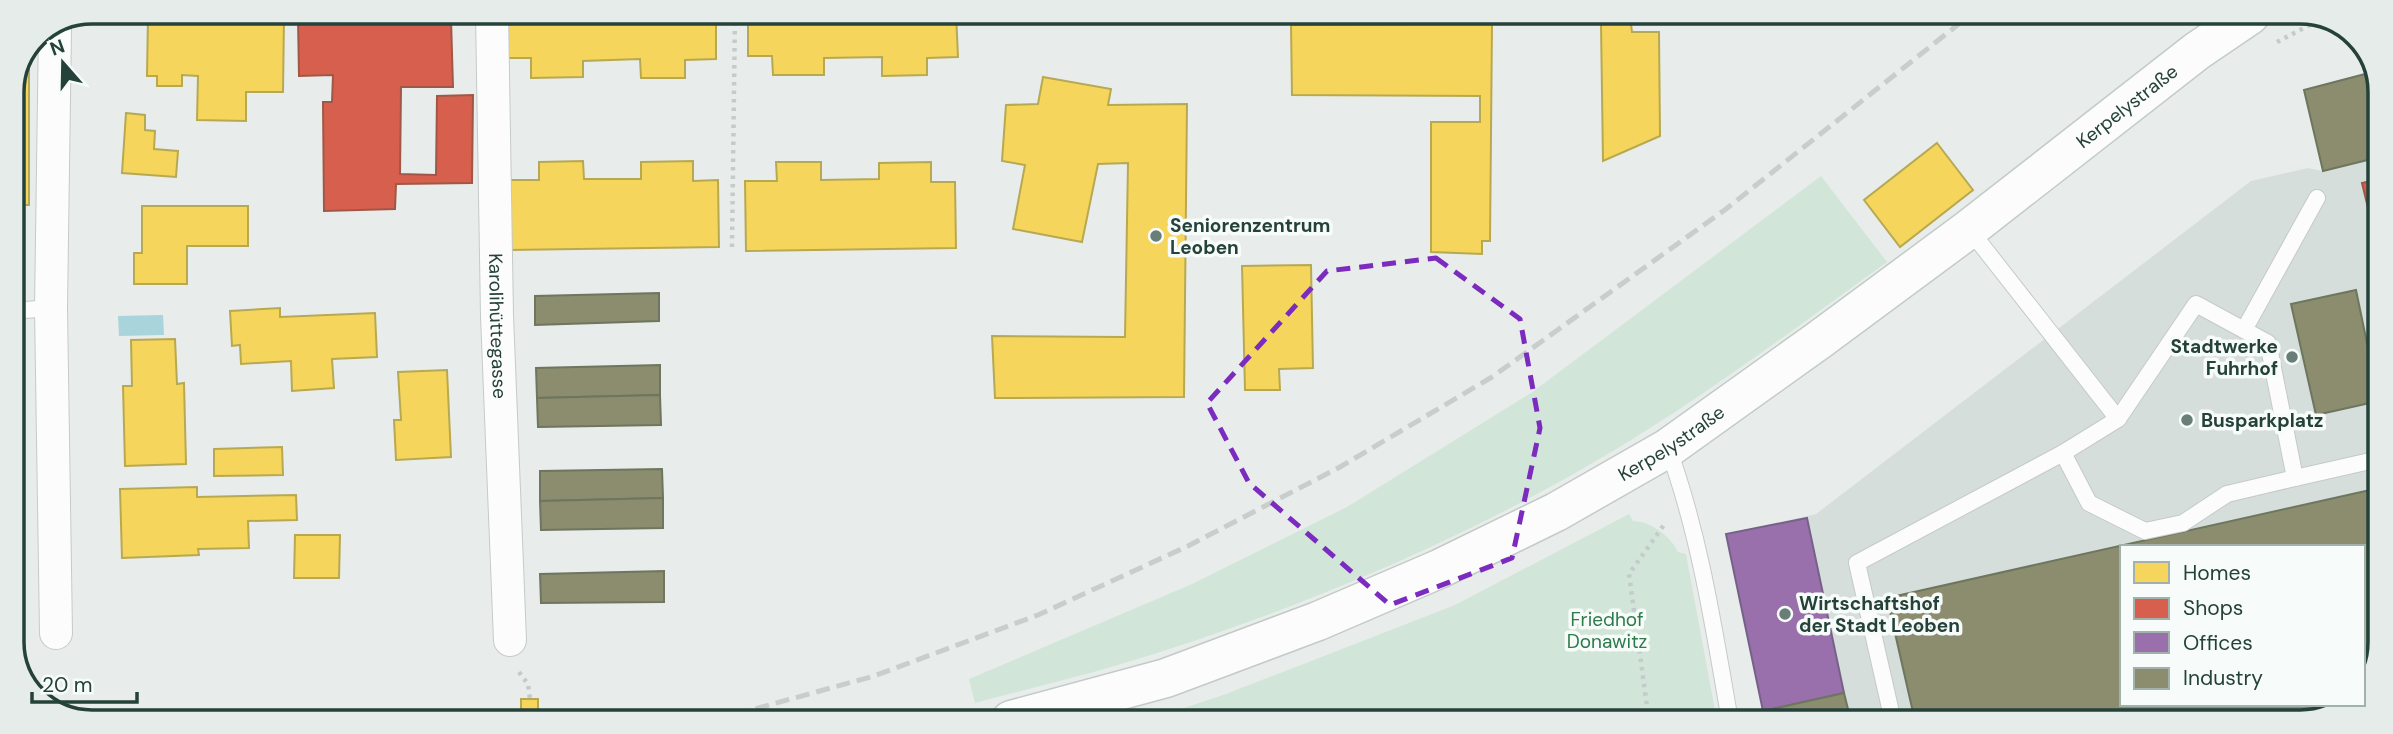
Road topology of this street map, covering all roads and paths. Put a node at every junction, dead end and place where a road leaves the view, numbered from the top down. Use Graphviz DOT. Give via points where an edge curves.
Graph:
graph roads {
  1 [pos="492,24"];
  2 [pos="736,24"];
  3 [pos="2237,24"];
  4 [pos="55,36"];
  5 [pos="2317,198"];
  6 [pos="1969,229"];
  7 [pos="732,247"];
  8 [pos="51,308"];
  9 [pos="24,309"];
  10 [pos="2244,330"];
  11 [pos="2118,419"];
  12 [pos="1668,448"];
  13 [pos="2063,453"];
  14 [pos="2368,461"];
  15 [pos="2295,478"];
  16 [pos="1684,495"];
  17 [pos="56,633"];
  18 [pos="513,654"];
  19 [pos="530,699"];
  20 [pos="1047,710"];
  21 [pos="1648,710"];
  22 [pos="1728,710"];
  23 [pos="1890,710"];
  1 -- 18 [label="street, Karolihüttegasse" via="497,316"];
  2 -- 7 [label="path"];
  3 -- 6 [label="main road, Kerpelystraße"];
  4 -- 8 [label="street"];
  5 -- 10 [label="lane"];
  6 -- 11 [label="lane"];
  6 -- 12 [label="main road, Kerpelystraße"];
  8 -- 9 [label="lane"];
  8 -- 17 [label="street"];
  10 -- 11 [label="lane" via="2196,304"];
  10 -- 15 [label="lane" via="2269,343"];
  11 -- 13 [label="lane"];
  12 -- 16 [label="lane"];
  12 -- 20 [label="main road, Kerpelystraße" via="1556,512 1318,621 1166,678"];
  13 -- 15 [label="lane" via="2089,503 2145,531 2183,523 2227,494"];
  13 -- 23 [label="lane" via="1857,563"];
  14 -- 15 [label="lane"];
  16 -- 21 [label="path" via="1629,573"];
  16 -- 22 [label="lane" via="1707,588"];
  18 -- 19 [label="path"];
}
